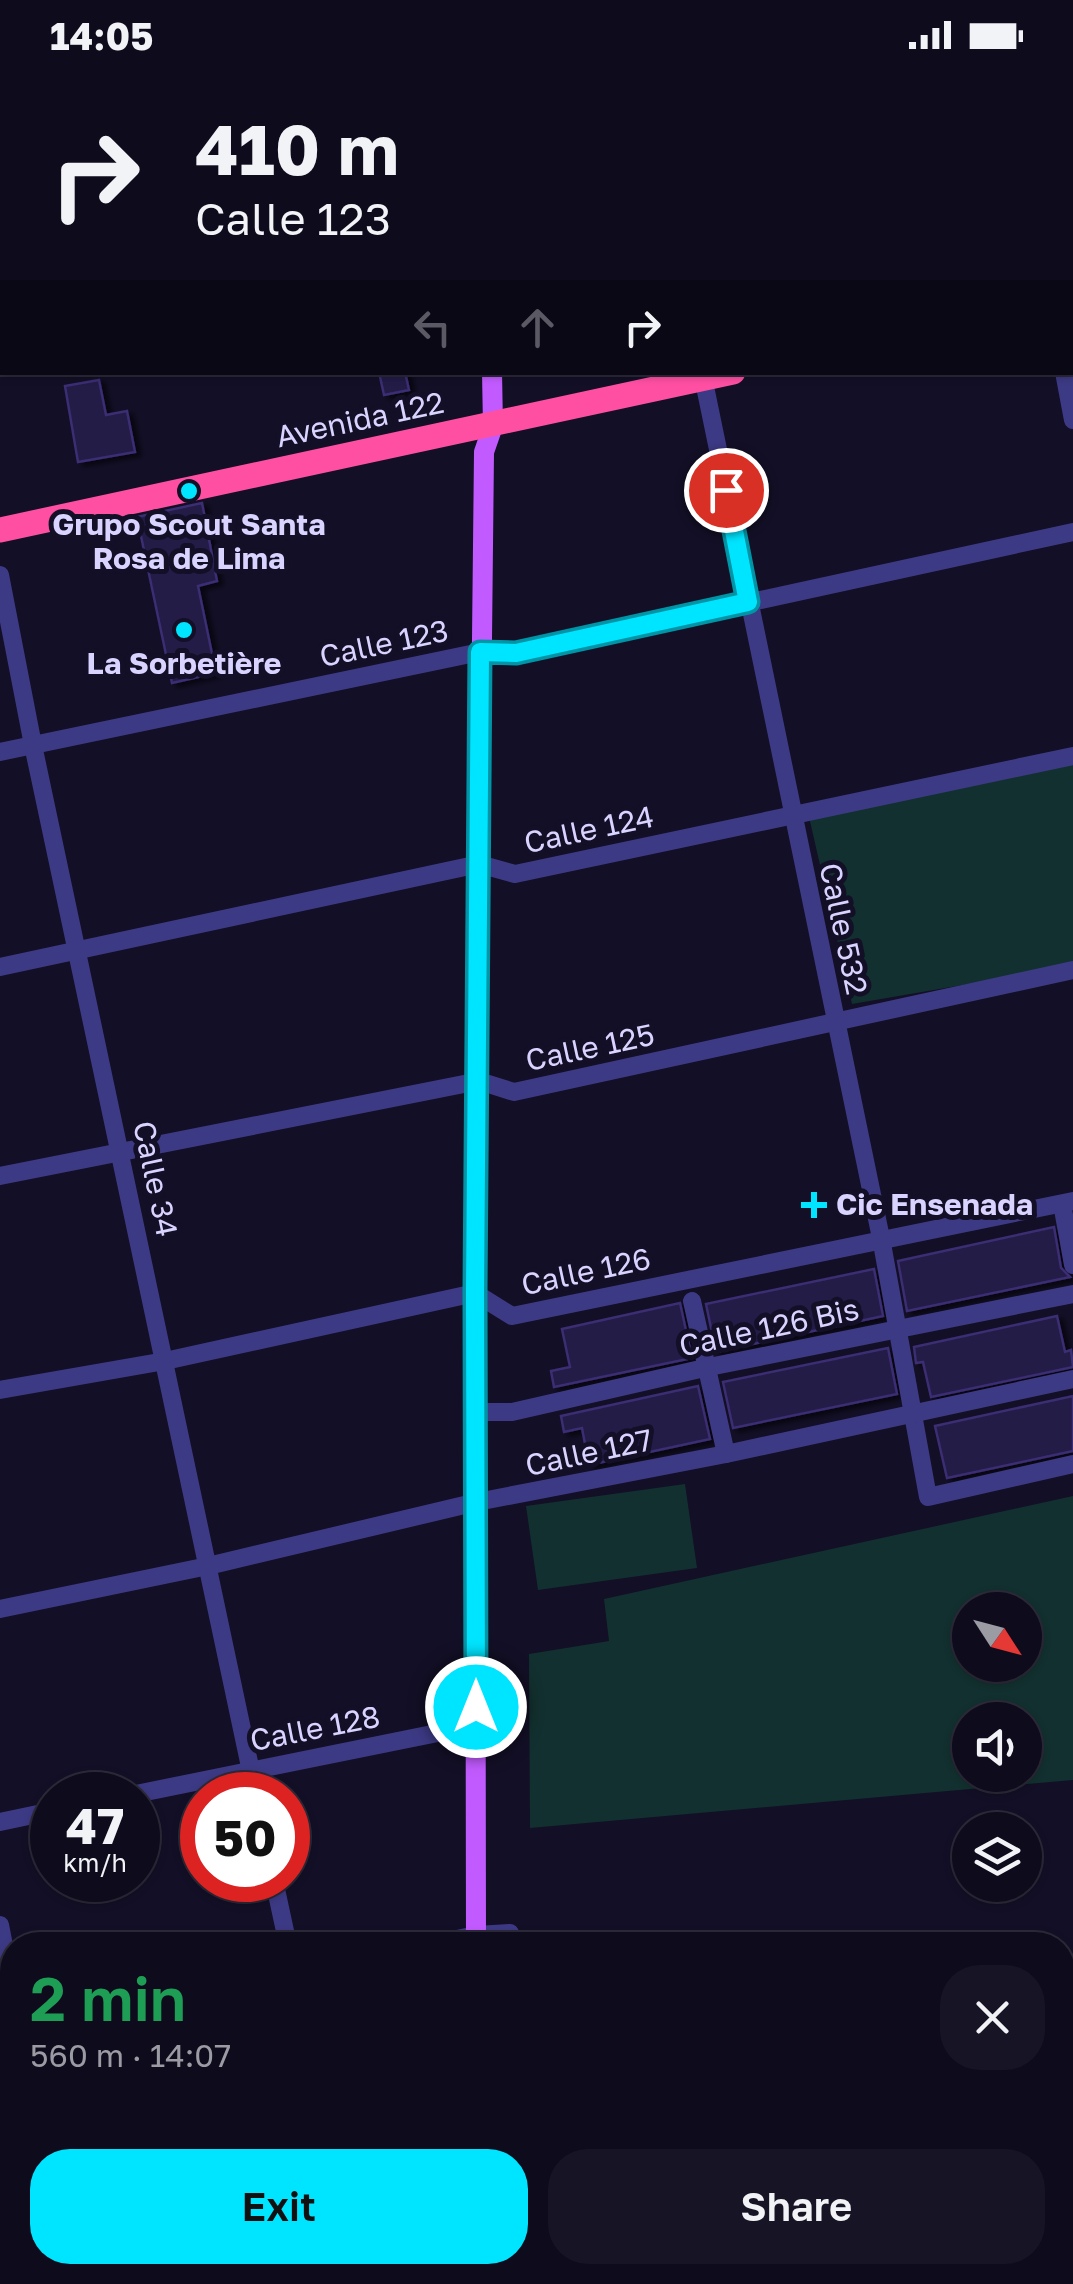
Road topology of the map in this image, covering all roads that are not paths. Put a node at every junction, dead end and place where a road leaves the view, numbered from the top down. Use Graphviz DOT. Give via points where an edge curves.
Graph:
graph roads {
  1 [pos="492,375"];
  2 [pos="1065,375"];
  3 [pos="703,376"];
  4 [pos="1073,420"];
  5 [pos="493,426"];
  6 [pos="0,530"];
  7 [pos="1073,532"];
  8 [pos="0,575"];
  9 [pos="748,602"];
  10 [pos="480,652"];
  11 [pos="33,745"];
  12 [pos="0,752"];
  13 [pos="1073,756"];
  14 [pos="791,816"];
  15 [pos="480,864"];
  16 [pos="78,952"];
  17 [pos="0,967"];
  18 [pos="1073,970"];
  19 [pos="834,1024"];
  20 [pos="479,1081"];
  21 [pos="122,1151"];
  22 [pos="0,1176"];
  23 [pos="1067,1203"];
  24 [pos="881,1238"];
  25 [pos="1073,1265"];
  26 [pos="475,1292"];
  27 [pos="1073,1294"];
  28 [pos="692,1301"];
  29 [pos="897,1330"];
  30 [pos="166,1360"];
  31 [pos="709,1368"];
  32 [pos="1073,1378"];
  33 [pos="0,1390"];
  34 [pos="477,1412"];
  35 [pos="913,1412"];
  36 [pos="726,1454"];
  37 [pos="1073,1464"];
  38 [pos="477,1502"];
  39 [pos="208,1566"];
  40 [pos="0,1609"];
  41 [pos="510,1718"];
  42 [pos="476,1725"];
  43 [pos="250,1770"];
  44 [pos="160,1789"];
  45 [pos="30,1816"];
  46 [pos="0,1822"];
  47 [pos="279,1902"];
  48 [pos="285,1932"];
  49 [pos="476,1932"];
  1 -- 5 [label="main road"];
  2 -- 4 [label="street"];
  3 -- 5 [label="highway, Avenida 122"];
  3 -- 9 [label="street, Calle 532"];
  5 -- 6 [label="highway, Avenida 122"];
  5 -- 10 [label="main road" via="484,452"];
  7 -- 9 [label="street, Calle 123"];
  8 -- 11 [label="street, Calle 34"];
  9 -- 10 [label="street, Calle 123" via="516,653"];
  9 -- 14 [label="street, Calle 532"];
  10 -- 11 [label="street, Calle 123"];
  10 -- 15 [label="main road"];
  11 -- 12 [label="street, Calle 123"];
  11 -- 16 [label="street, Calle 34"];
  13 -- 14 [label="street, Calle 124"];
  14 -- 15 [label="street, Calle 124" via="515,874"];
  14 -- 19 [label="street, Calle 532"];
  15 -- 16 [label="street, Calle 124"];
  15 -- 20 [label="main road"];
  16 -- 17 [label="street, Calle 124"];
  16 -- 21 [label="street, Calle 34"];
  18 -- 19 [label="street, Calle 125"];
  19 -- 20 [label="street, Calle 125" via="514,1092"];
  19 -- 24 [label="street, Calle 532"];
  20 -- 21 [label="street, Calle 125"];
  20 -- 26 [label="main road"];
  21 -- 22 [label="street, Calle 125"];
  21 -- 30 [label="street, Calle 34"];
  23 -- 24 [label="street, Calle 126"];
  23 -- 25 [label="street"];
  24 -- 26 [label="street, Calle 126" via="512,1316"];
  24 -- 29 [label="street, Calle 532"];
  26 -- 30 [label="street"];
  26 -- 34 [label="main road"];
  27 -- 29 [label="street, Calle 126 Bis"];
  28 -- 31 [label="street"];
  29 -- 31 [label="street, Calle 126 Bis"];
  29 -- 35 [label="street, Calle 532"];
  30 -- 33 [label="street"];
  30 -- 39 [label="street, Calle 34"];
  31 -- 34 [label="street, Calle 126 Bis" via="512,1412"];
  31 -- 36 [label="street"];
  32 -- 35 [label="street, Calle 127"];
  34 -- 38 [label="main road"];
  35 -- 36 [label="street, Calle 127"];
  35 -- 37 [label="street, Calle 532" via="928,1497"];
  36 -- 38 [label="street, Calle 127"];
  38 -- 39 [label="street, Calle 127"];
  38 -- 42 [label="main road"];
  39 -- 40 [label="street, Calle 127"];
  39 -- 43 [label="street, Calle 34"];
  41 -- 42 [label="street, Calle 128"];
  42 -- 43 [label="street, Calle 128"];
  42 -- 49 [label="main road"];
  43 -- 44 [label="street, Calle 128"];
  45 -- 46 [label="street"];
  47 -- 48 [label="street"];
}
